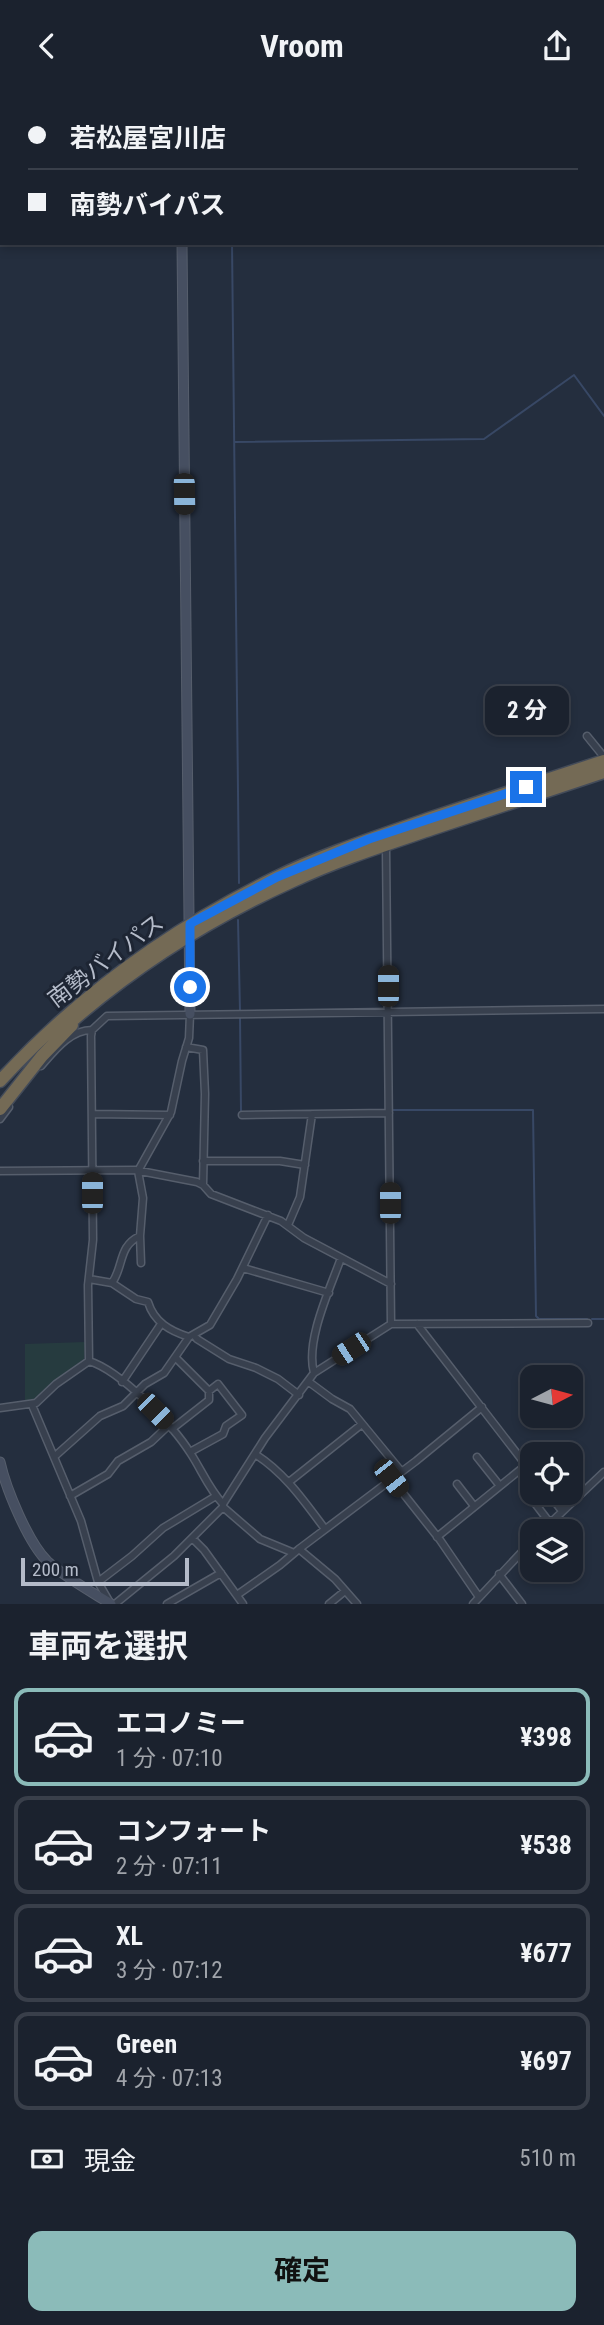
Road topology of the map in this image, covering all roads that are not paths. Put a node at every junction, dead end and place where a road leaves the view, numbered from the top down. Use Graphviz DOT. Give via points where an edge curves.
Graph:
graph roads {
  1 [pos="182,245"];
  2 [pos="587,736"];
  3 [pos="604,759"];
  4 [pos="604,772"];
  5 [pos="386,849"];
  6 [pos="190,930"];
  7 [pos="83,1006"];
  8 [pos="604,1009"];
  9 [pos="388,1012"];
  10 [pos="190,1014"];
  11 [pos="99,1022"];
  12 [pos="92,1030"];
  13 [pos="186,1047"];
  14 [pos="0,1069"];
  15 [pos="0,1081"];
  16 [pos="0,1091"];
  17 [pos="0,1109"];
  18 [pos="389,1111"];
  19 [pos="92,1114"];
  20 [pos="312,1114"];
  21 [pos="170,1115"];
  22 [pos="242,1115"];
  23 [pos="0,1119"];
  24 [pos="203,1161"];
  25 [pos="305,1165"];
  26 [pos="92,1170"];
  27 [pos="0,1171"];
  28 [pos="138,1171"];
  29 [pos="203,1185"];
  30 [pos="268,1216"];
  31 [pos="288,1224"];
  32 [pos="140,1236"];
  33 [pos="341,1258"];
  34 [pos="141,1263"];
  35 [pos="243,1268"];
  36 [pos="89,1279"];
  37 [pos="112,1283"];
  38 [pos="391,1284"];
  39 [pos="329,1293"];
  40 [pos="588,1323"];
  41 [pos="161,1324"];
  42 [pos="391,1324"];
  43 [pos="417,1324"];
  44 [pos="192,1336"];
  45 [pos="176,1358"];
  46 [pos="89,1361"];
  47 [pos="314,1373"];
  48 [pos="309,1381"];
  49 [pos="122,1382"];
  50 [pos="209,1391"];
  51 [pos="136,1393"];
  52 [pos="299,1395"];
  53 [pos="32,1405"];
  54 [pos="482,1407"];
  55 [pos="0,1408"];
  56 [pos="362,1424"];
  57 [pos="171,1427"];
  58 [pos="190,1453"];
  59 [pos="255,1454"];
  60 [pos="54,1457"];
  61 [pos="477,1457"];
  62 [pos="520,1457"];
  63 [pos="0,1462"];
  64 [pos="520,1470"];
  65 [pos="401,1471"];
  66 [pos="604,1472"];
  67 [pos="391,1478"];
  68 [pos="289,1482"];
  69 [pos="457,1484"];
  70 [pos="500,1486"];
  71 [pos="70,1496"];
  72 [pos="216,1496"];
  73 [pos="223,1505"];
  74 [pos="536,1505"];
  75 [pos="557,1505"];
  76 [pos="474,1506"];
  77 [pos="562,1511"];
  78 [pos="547,1519"];
  79 [pos="554,1519"];
  80 [pos="326,1529"];
  81 [pos="437,1537"];
  82 [pos="192,1538"];
  83 [pos="296,1551"];
  84 [pos="520,1553"];
  85 [pos="221,1573"];
  86 [pos="499,1574"];
  87 [pos="98,1582"];
  88 [pos="345,1591"];
  89 [pos="237,1595"];
  90 [pos="479,1597"];
  91 [pos="112,1604"];
  92 [pos="167,1604"];
  93 [pos="243,1604"];
  94 [pos="328,1604"];
  95 [pos="357,1604"];
  96 [pos="472,1604"];
  97 [pos="522,1604"];
  1 -- 6 [label="street"];
  2 -- 3 [label="street"];
  3 -- 6 [label="highway, 南勢バイパス" via="369,839 277,877"];
  4 -- 6 [label="highway, 南勢バイパス" via="323,867"];
  5 -- 9 [label="street"];
  6 -- 7 [label="highway, 南勢バイパス" via="146,953"];
  6 -- 10 [label="street"];
  7 -- 11 [label="street"];
  7 -- 14 [label="highway" via="58,1016"];
  7 -- 15 [label="highway, 南勢バイパス"];
  7 -- 16 [label="highway, 南勢バイパス"];
  7 -- 17 [label="highway"];
  8 -- 9 [label="street"];
  9 -- 10 [label="street"];
  9 -- 18 [label="street"];
  10 -- 11 [label="street" via="114,1015"];
  10 -- 13 [label="street"];
  11 -- 12 [label="street"];
  12 -- 19 [label="street"];
  12 -- 23 [label="street" via="68,1037"];
  13 -- 21 [label="street"];
  13 -- 24 [label="street" via="203,1051"];
  18 -- 20 [label="street"];
  18 -- 38 [label="street"];
  19 -- 21 [label="street"];
  19 -- 26 [label="street"];
  20 -- 22 [label="street"];
  20 -- 25 [label="street"];
  21 -- 28 [label="street"];
  24 -- 25 [label="street"];
  24 -- 29 [label="street"];
  25 -- 31 [label="street" via="298,1206"];
  26 -- 27 [label="street"];
  26 -- 28 [label="street"];
  26 -- 36 [label="street"];
  28 -- 29 [label="street"];
  28 -- 32 [label="street" via="143,1198"];
  29 -- 30 [label="street" via="211,1194"];
  30 -- 31 [label="street"];
  30 -- 35 [label="street"];
  31 -- 33 [label="street"];
  32 -- 34 [label="street"];
  32 -- 37 [label="street" via="124,1249"];
  33 -- 38 [label="street"];
  33 -- 39 [label="street"];
  35 -- 39 [label="street"];
  35 -- 44 [label="street" via="210,1325"];
  36 -- 37 [label="street"];
  36 -- 46 [label="street"];
  37 -- 41 [label="street" via="148,1302"];
  38 -- 42 [label="street"];
  39 -- 47 [label="street" via="311,1355"];
  40 -- 43 [label="street"];
  41 -- 44 [label="street"];
  41 -- 49 [label="street"];
  42 -- 43 [label="street"];
  42 -- 47 [label="street"];
  43 -- 54 [label="street"];
  44 -- 45 [label="street"];
  44 -- 52 [label="street" via="229,1359 278,1379"];
  45 -- 50 [label="street"];
  45 -- 51 [label="street"];
  46 -- 49 [label="street"];
  46 -- 53 [label="street"];
  47 -- 48 [label="street"];
  48 -- 52 [label="street"];
  48 -- 56 [label="street" via="346,1406"];
  49 -- 51 [label="street"];
  50 -- 57 [label="street" via="209,1399"];
  50 -- 58 [label="street" via="218,1384 242,1415 226,1426 223,1434"];
  51 -- 57 [label="street"];
  51 -- 60 [label="street" via="123,1406 100,1416"];
  52 -- 59 [label="street"];
  53 -- 55 [label="street"];
  53 -- 60 [label="street"];
  54 -- 62 [label="street"];
  54 -- 65 [label="street"];
  56 -- 65 [label="street"];
  56 -- 68 [label="street"];
  57 -- 58 [label="street"];
  57 -- 71 [label="street"];
  58 -- 72 [label="street"];
  59 -- 68 [label="street"];
  59 -- 73 [label="street"];
  60 -- 71 [label="street"];
  61 -- 70 [label="street"];
  63 -- 91 [label="street" via="8,1490 40,1552 62,1573"];
  64 -- 70 [label="street"];
  65 -- 67 [label="street"];
  66 -- 77 [label="street"];
  67 -- 80 [label="street"];
  67 -- 81 [label="street"];
  68 -- 80 [label="street"];
  69 -- 76 [label="street"];
  70 -- 76 [label="street"];
  71 -- 87 [label="street"];
  72 -- 73 [label="street"];
  72 -- 87 [label="street" via="163,1528"];
  73 -- 82 [label="street"];
  73 -- 83 [label="street" via="260,1539"];
  74 -- 78 [label="street"];
  75 -- 77 [label="street"];
  76 -- 81 [label="street"];
  77 -- 79 [label="street"];
  80 -- 83 [label="street"];
  81 -- 90 [label="street"];
  82 -- 85 [label="street"];
  82 -- 91 [label="street"];
  83 -- 88 [label="street"];
  83 -- 89 [label="street"];
  84 -- 86 [label="street"];
  85 -- 89 [label="street"];
  85 -- 92 [label="street"];
  86 -- 90 [label="street"];
  86 -- 97 [label="street"];
  87 -- 91 [label="street"];
  88 -- 94 [label="street"];
  88 -- 95 [label="street"];
  89 -- 93 [label="street"];
  90 -- 96 [label="street"];
}
